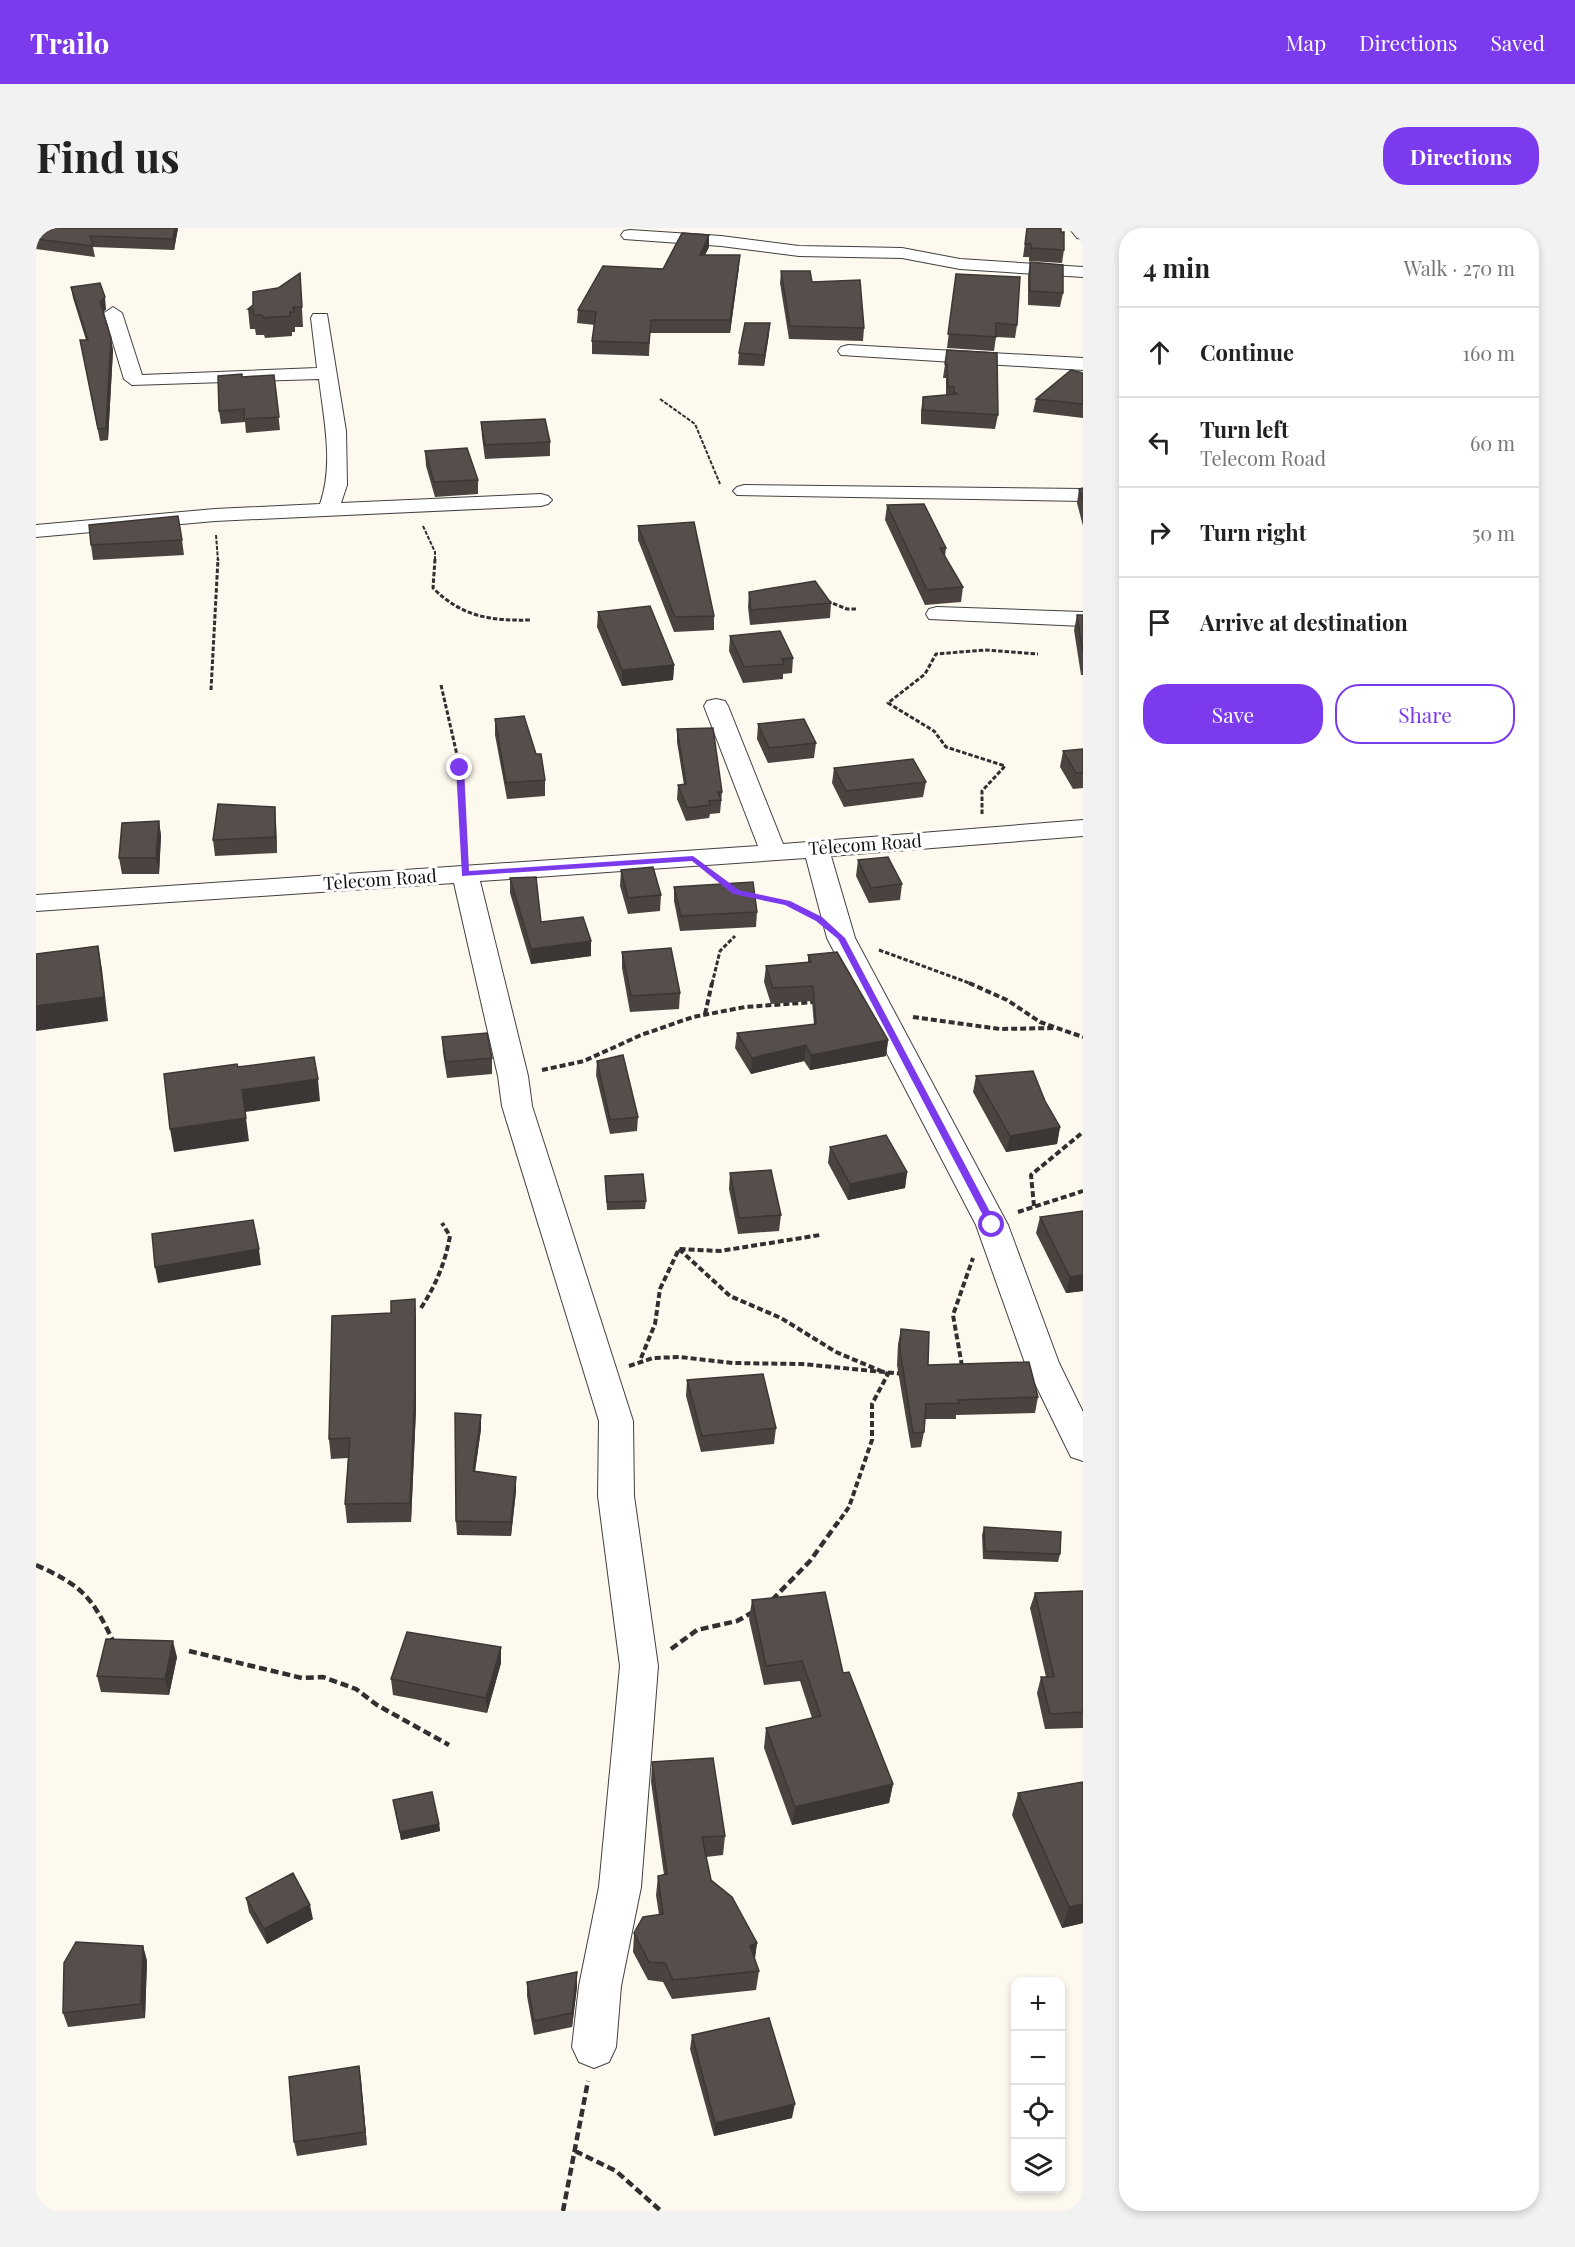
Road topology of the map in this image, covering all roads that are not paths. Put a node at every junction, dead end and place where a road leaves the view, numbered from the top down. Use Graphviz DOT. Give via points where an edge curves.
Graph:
graph roads {
  1 [pos="1078,228"];
  2 [pos="1083,234"];
  3 [pos="630,235"];
  4 [pos="1083,272"];
  5 [pos="113,313"];
  6 [pos="320,318"];
  7 [pos="848,351"];
  8 [pos="1083,364"];
  9 [pos="328,373"];
  10 [pos="744,490"];
  11 [pos="1083,495"];
  12 [pos="541,500"];
  13 [pos="328,510"];
  14 [pos="36,531"];
  15 [pos="938,614"];
  16 [pos="1083,620"];
  17 [pos="716,706"];
  18 [pos="1083,828"];
  19 [pos="816,848"];
  20 [pos="773,852"];
  21 [pos="465,874"];
  22 [pos="36,903"];
  23 [pos="1083,1447"];
  24 [pos="594,2048"];
  1 -- 2 [label="street"];
  3 -- 4 [label="street" via="799,251 902,253 960,264"];
  5 -- 9 [label="street" via="134,379 139,381"];
  6 -- 9 [label="street"];
  7 -- 8 [label="street"];
  9 -- 13 [label="street" via="338,485"];
  10 -- 11 [label="street"];
  12 -- 13 [label="street"];
  13 -- 14 [label="street" via="215,515"];
  15 -- 16 [label="street"];
  17 -- 20 [label="street"];
  18 -- 19 [label="street, Telecom Road"];
  19 -- 20 [label="street, Telecom Road"];
  19 -- 23 [label="street" via="841,938 992,1225 1042,1363"];
  20 -- 21 [label="street, Telecom Road"];
  21 -- 22 [label="street, Telecom Road"];
  21 -- 24 [label="street" via="517,1106 616,1421 616,1496 639,1666 620,1887 600,1986"];
}
